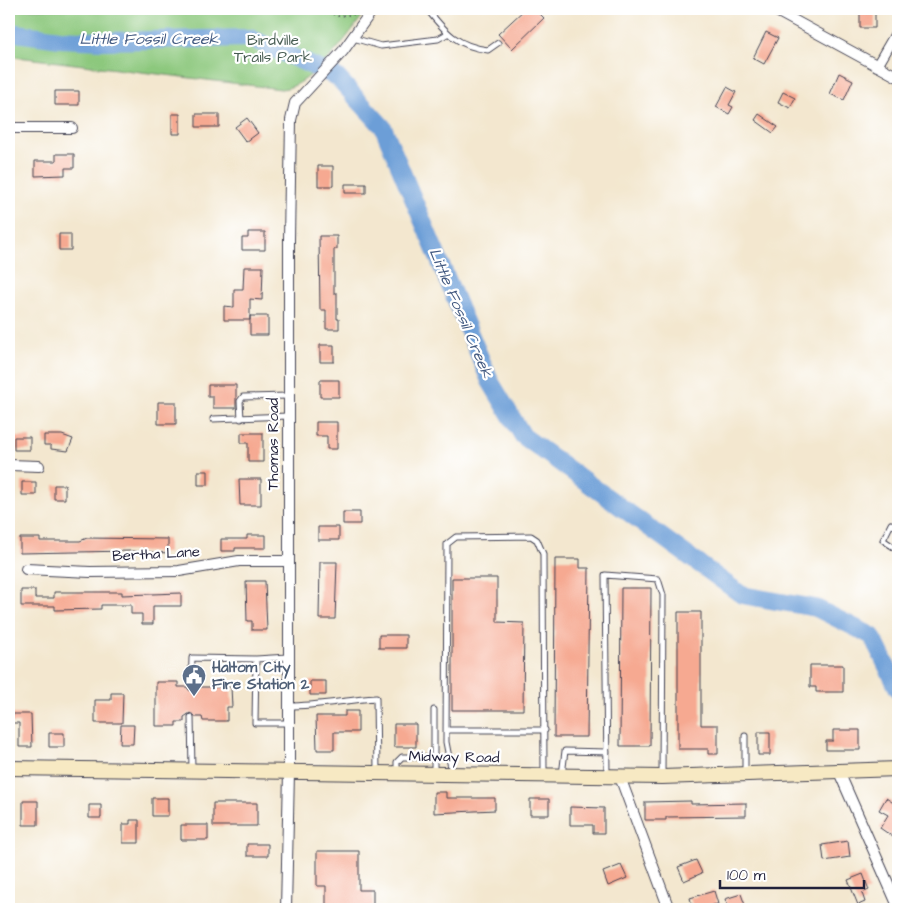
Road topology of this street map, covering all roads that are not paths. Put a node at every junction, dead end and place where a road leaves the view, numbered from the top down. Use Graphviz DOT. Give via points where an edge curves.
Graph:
graph roads {
  1 [pos="373,9"];
  2 [pos="427,9"];
  3 [pos="774,9"];
  4 [pos="898,30"];
  5 [pos="447,34"];
  6 [pos="352,38"];
  7 [pos="498,43"];
  8 [pos="877,66"];
  9 [pos="898,77"];
  10 [pos="9,128"];
  11 [pos="72,128"];
  12 [pos="288,396"];
  13 [pos="288,416"];
  14 [pos="213,419"];
  15 [pos="241,419"];
  16 [pos="9,465"];
  17 [pos="39,466"];
  18 [pos="898,528"];
  19 [pos="898,550"];
  20 [pos="288,562"];
  21 [pos="26,569"];
  22 [pos="288,657"];
  23 [pos="256,659"];
  24 [pos="191,687"];
  25 [pos="288,706"];
  26 [pos="434,710"];
  27 [pos="191,717"];
  28 [pos="288,723"];
  29 [pos="446,730"];
  30 [pos="545,730"];
  31 [pos="745,736"];
  32 [pos="607,752"];
  33 [pos="434,766"];
  34 [pos="9,768"];
  35 [pos="898,769"];
  36 [pos="192,771"];
  37 [pos="289,772"];
  38 [pos="839,772"];
  39 [pos="377,773"];
  40 [pos="452,773"];
  41 [pos="544,775"];
  42 [pos="562,775"];
  43 [pos="613,776"];
  44 [pos="745,776"];
  45 [pos="662,777"];
  46 [pos="898,906"];
  47 [pos="286,909"];
  48 [pos="669,909"];
  1 -- 6 [label="street, Thomas Road"];
  2 -- 5 [label="lane"];
  3 -- 8 [label="street"];
  4 -- 8 [label="street"];
  5 -- 6 [label="lane" via="438,39 381,46"];
  5 -- 7 [label="lane" via="478,49 488,50"];
  6 -- 12 [label="street, Thomas Road" via="296,103 289,141"];
  8 -- 9 [label="street"];
  10 -- 11 [label="street"];
  12 -- 13 [label="street, Thomas Road"];
  12 -- 15 [label="lane" via="244,396 240,401"];
  13 -- 15 [label="lane"];
  13 -- 20 [label="street, Thomas Road"];
  14 -- 15 [label="lane"];
  16 -- 17 [label="street"];
  18 -- 19 [label="lane" via="891,524 883,540"];
  20 -- 21 [label="street, Bertha Lane" via="239,561 179,570 90,572"];
  20 -- 22 [label="street, Thomas Road"];
  22 -- 23 [label="lane"];
  22 -- 25 [label="street, Thomas Road"];
  23 -- 24 [label="lane" via="192,658"];
  23 -- 28 [label="lane" via="255,723"];
  25 -- 28 [label="street, Thomas Road"];
  25 -- 39 [label="lane" via="376,698"];
  26 -- 33 [label="lane"];
  27 -- 36 [label="lane"];
  28 -- 37 [label="street, Thomas Road"];
  29 -- 30 [label="lane"];
  29 -- 30 [label="lane" via="448,544 456,537 531,536 537,540 543,554"];
  29 -- 40 [label="lane"];
  30 -- 41 [label="lane"];
  31 -- 44 [label="lane"];
  32 -- 42 [label="lane" via="565,751"];
  32 -- 43 [label="lane"];
  32 -- 45 [label="lane" via="606,575 658,579 663,595"];
  33 -- 39 [label="main road, Midway Road"];
  33 -- 40 [label="main road, Midway Road"];
  34 -- 36 [label="main road, Midway Road"];
  35 -- 38 [label="main road, Midway Road"];
  36 -- 37 [label="main road, Midway Road"];
  37 -- 39 [label="main road, Midway Road"];
  37 -- 47 [label="street, Thomas Road"];
  38 -- 44 [label="main road, Midway Road"];
  38 -- 46 [label="street"];
  40 -- 41 [label="main road, Midway Road"];
  41 -- 42 [label="main road, Midway Road"];
  42 -- 43 [label="main road, Midway Road"];
  43 -- 45 [label="main road, Midway Road"];
  43 -- 48 [label="street"];
  44 -- 45 [label="main road, Midway Road"];
}
